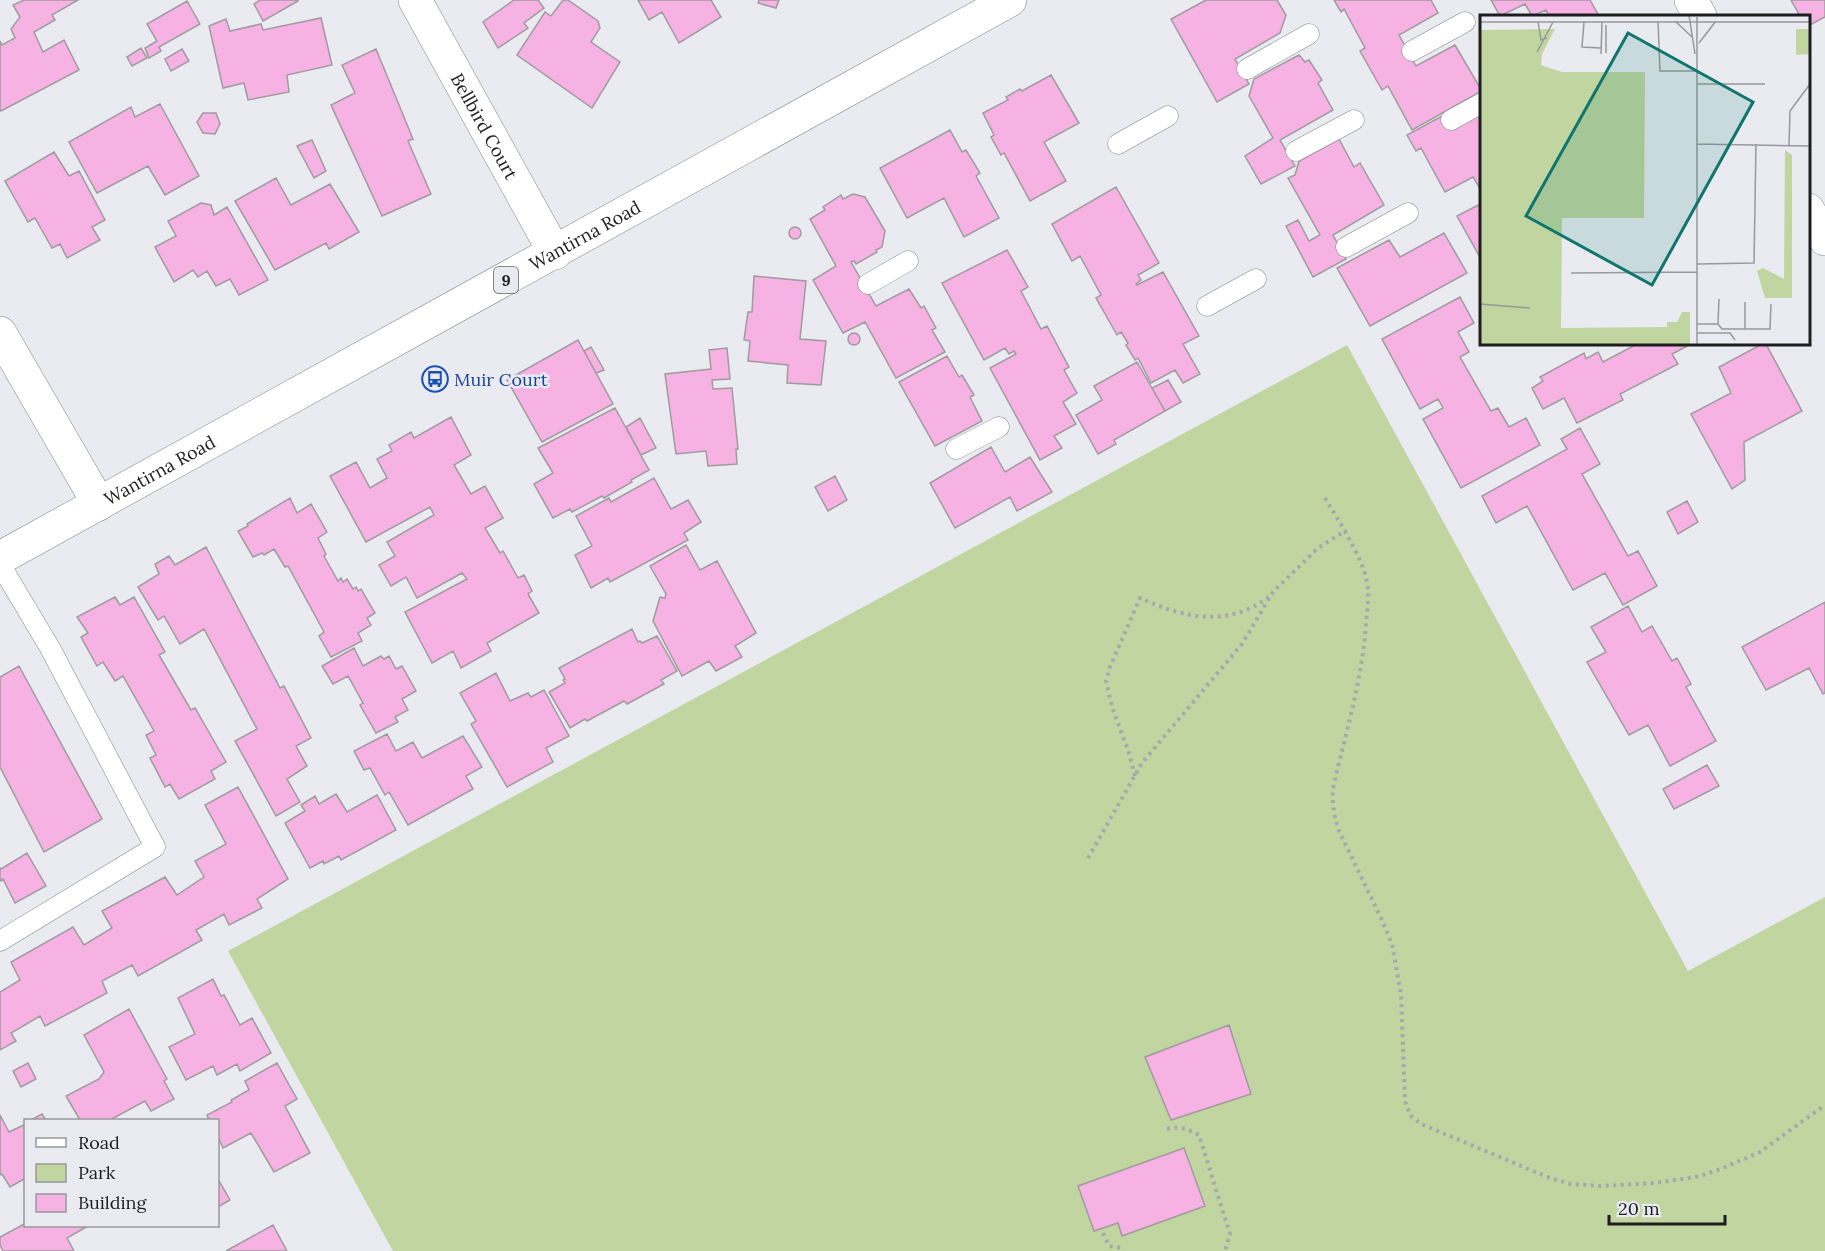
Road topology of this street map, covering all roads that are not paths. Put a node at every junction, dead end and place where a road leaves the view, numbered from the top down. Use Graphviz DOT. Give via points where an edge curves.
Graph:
graph roads {
  1 [pos="415,0"];
  2 [pos="1010,0"];
  3 [pos="1691,0"];
  4 [pos="1699,15"];
  5 [pos="1465,22"];
  6 [pos="1309,34"];
  7 [pos="1412,51"];
  8 [pos="1247,69"];
  9 [pos="1480,104"];
  10 [pos="1168,116"];
  11 [pos="1354,120"];
  12 [pos="1451,120"];
  13 [pos="1118,144"];
  14 [pos="1296,151"];
  15 [pos="1810,212"];
  16 [pos="1408,213"];
  17 [pos="1825,239"];
  18 [pos="1346,248"];
  19 [pos="555,253"];
  20 [pos="908,261"];
  21 [pos="1256,279"];
  22 [pos="868,284"];
  23 [pos="1207,306"];
  24 [pos="0,333"];
  25 [pos="999,427"];
  26 [pos="956,449"];
  27 [pos="99,504"];
  28 [pos="0,558"];
  29 [pos="0,564"];
  30 [pos="0,941"];
  1 -- 19 [label="main road, Bellbird Court"];
  2 -- 19 [label="main road, Wantirna Road / 9"];
  3 -- 4 [label="main road"];
  5 -- 7 [label="lane"];
  6 -- 8 [label="lane"];
  9 -- 12 [label="lane"];
  10 -- 13 [label="lane"];
  11 -- 14 [label="lane"];
  15 -- 17 [label="main road"];
  16 -- 18 [label="lane"];
  19 -- 27 [label="main road, Wantirna Road / 9"];
  20 -- 22 [label="lane"];
  21 -- 23 [label="lane"];
  24 -- 27 [label="main road"];
  25 -- 26 [label="lane"];
  27 -- 28 [label="main road, Wantirna Road / 9"];
  29 -- 30 [label="lane" via="50,648 154,848"];
}
